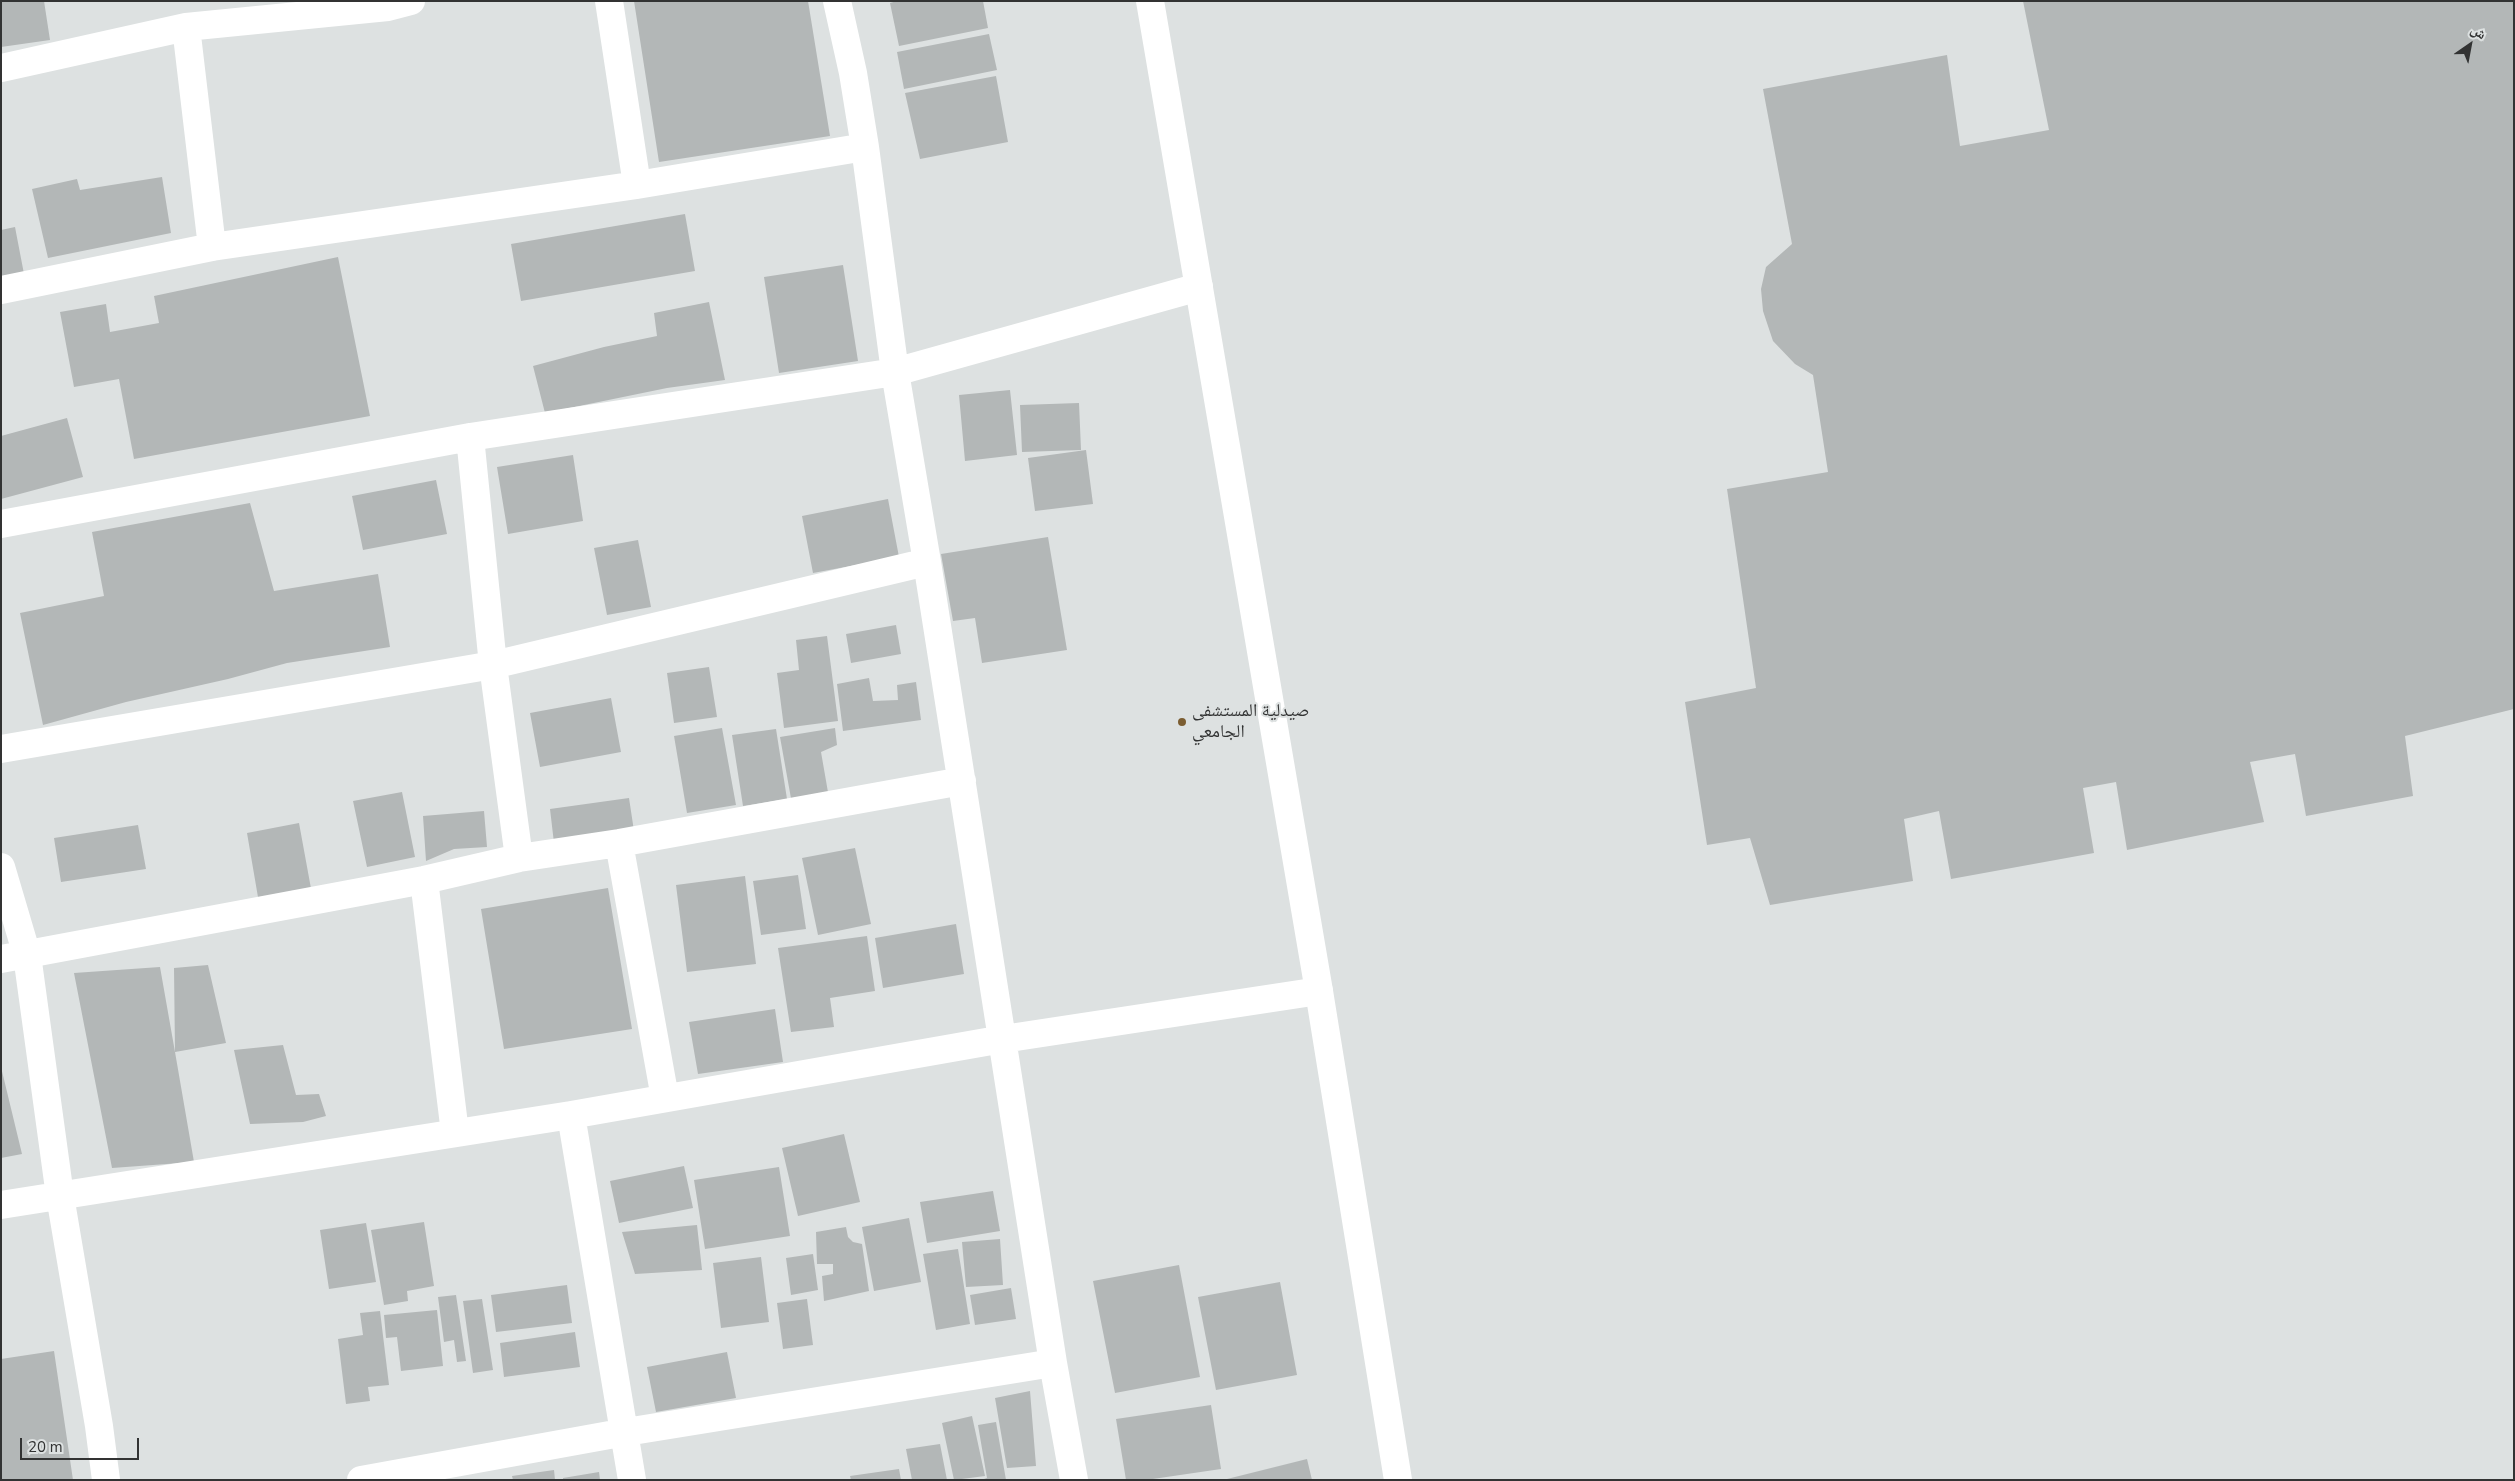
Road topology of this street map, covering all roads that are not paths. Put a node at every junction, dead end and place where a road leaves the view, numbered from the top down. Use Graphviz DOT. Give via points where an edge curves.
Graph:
graph roads {
  1 [pos="609,1"];
  2 [pos="837,1"];
  3 [pos="1150,1"];
  4 [pos="395,3"];
  5 [pos="186,27"];
  6 [pos="1,68"];
  7 [pos="865,147"];
  8 [pos="637,185"];
  9 [pos="212,247"];
  10 [pos="1199,287"];
  11 [pos="1,290"];
  12 [pos="895,372"];
  13 [pos="470,437"];
  14 [pos="1,524"];
  15 [pos="927,562"];
  16 [pos="494,665"];
  17 [pos="1,749"];
  18 [pos="962,781"];
  19 [pos="620,843"];
  20 [pos="520,858"];
  21 [pos="1,867"];
  22 [pos="424,880"];
  23 [pos="14,957"];
  24 [pos="1319,991"];
  25 [pos="1003,1039"];
  26 [pos="665,1098"];
  27 [pos="571,1115"];
  28 [pos="455,1133"];
  29 [pos="60,1196"];
  30 [pos="1,1205"];
  31 [pos="1052,1363"];
  32 [pos="626,1432"];
  33 [pos="106,1480"];
  34 [pos="361,1480"];
  35 [pos="632,1480"];
  36 [pos="1074,1480"];
  37 [pos="1398,1480"];
  1 -- 8 [label="street"];
  2 -- 7 [label="street"];
  3 -- 10 [label="street"];
  4 -- 5 [label="street"];
  5 -- 6 [label="street"];
  5 -- 9 [label="street"];
  7 -- 8 [label="street"];
  7 -- 12 [label="street"];
  8 -- 9 [label="street"];
  9 -- 11 [label="street"];
  10 -- 12 [label="street"];
  10 -- 24 [label="street"];
  12 -- 13 [label="street"];
  12 -- 15 [label="street"];
  13 -- 14 [label="street"];
  13 -- 16 [label="street"];
  15 -- 16 [label="street"];
  15 -- 18 [label="street"];
  16 -- 17 [label="street"];
  16 -- 20 [label="street"];
  18 -- 19 [label="street"];
  18 -- 25 [label="street"];
  19 -- 20 [label="street"];
  19 -- 26 [label="street"];
  20 -- 22 [label="street"];
  21 -- 23 [label="street"];
  22 -- 23 [label="street"];
  22 -- 28 [label="street"];
  23 -- 29 [label="street"];
  24 -- 25 [label="street"];
  24 -- 37 [label="street"];
  25 -- 26 [label="street"];
  25 -- 31 [label="street"];
  26 -- 27 [label="street"];
  27 -- 28 [label="street"];
  27 -- 32 [label="street"];
  28 -- 29 [label="street"];
  29 -- 30 [label="street"];
  29 -- 33 [label="street"];
  31 -- 32 [label="street"];
  31 -- 36 [label="street"];
  32 -- 34 [label="street"];
  32 -- 35 [label="street"];
}
